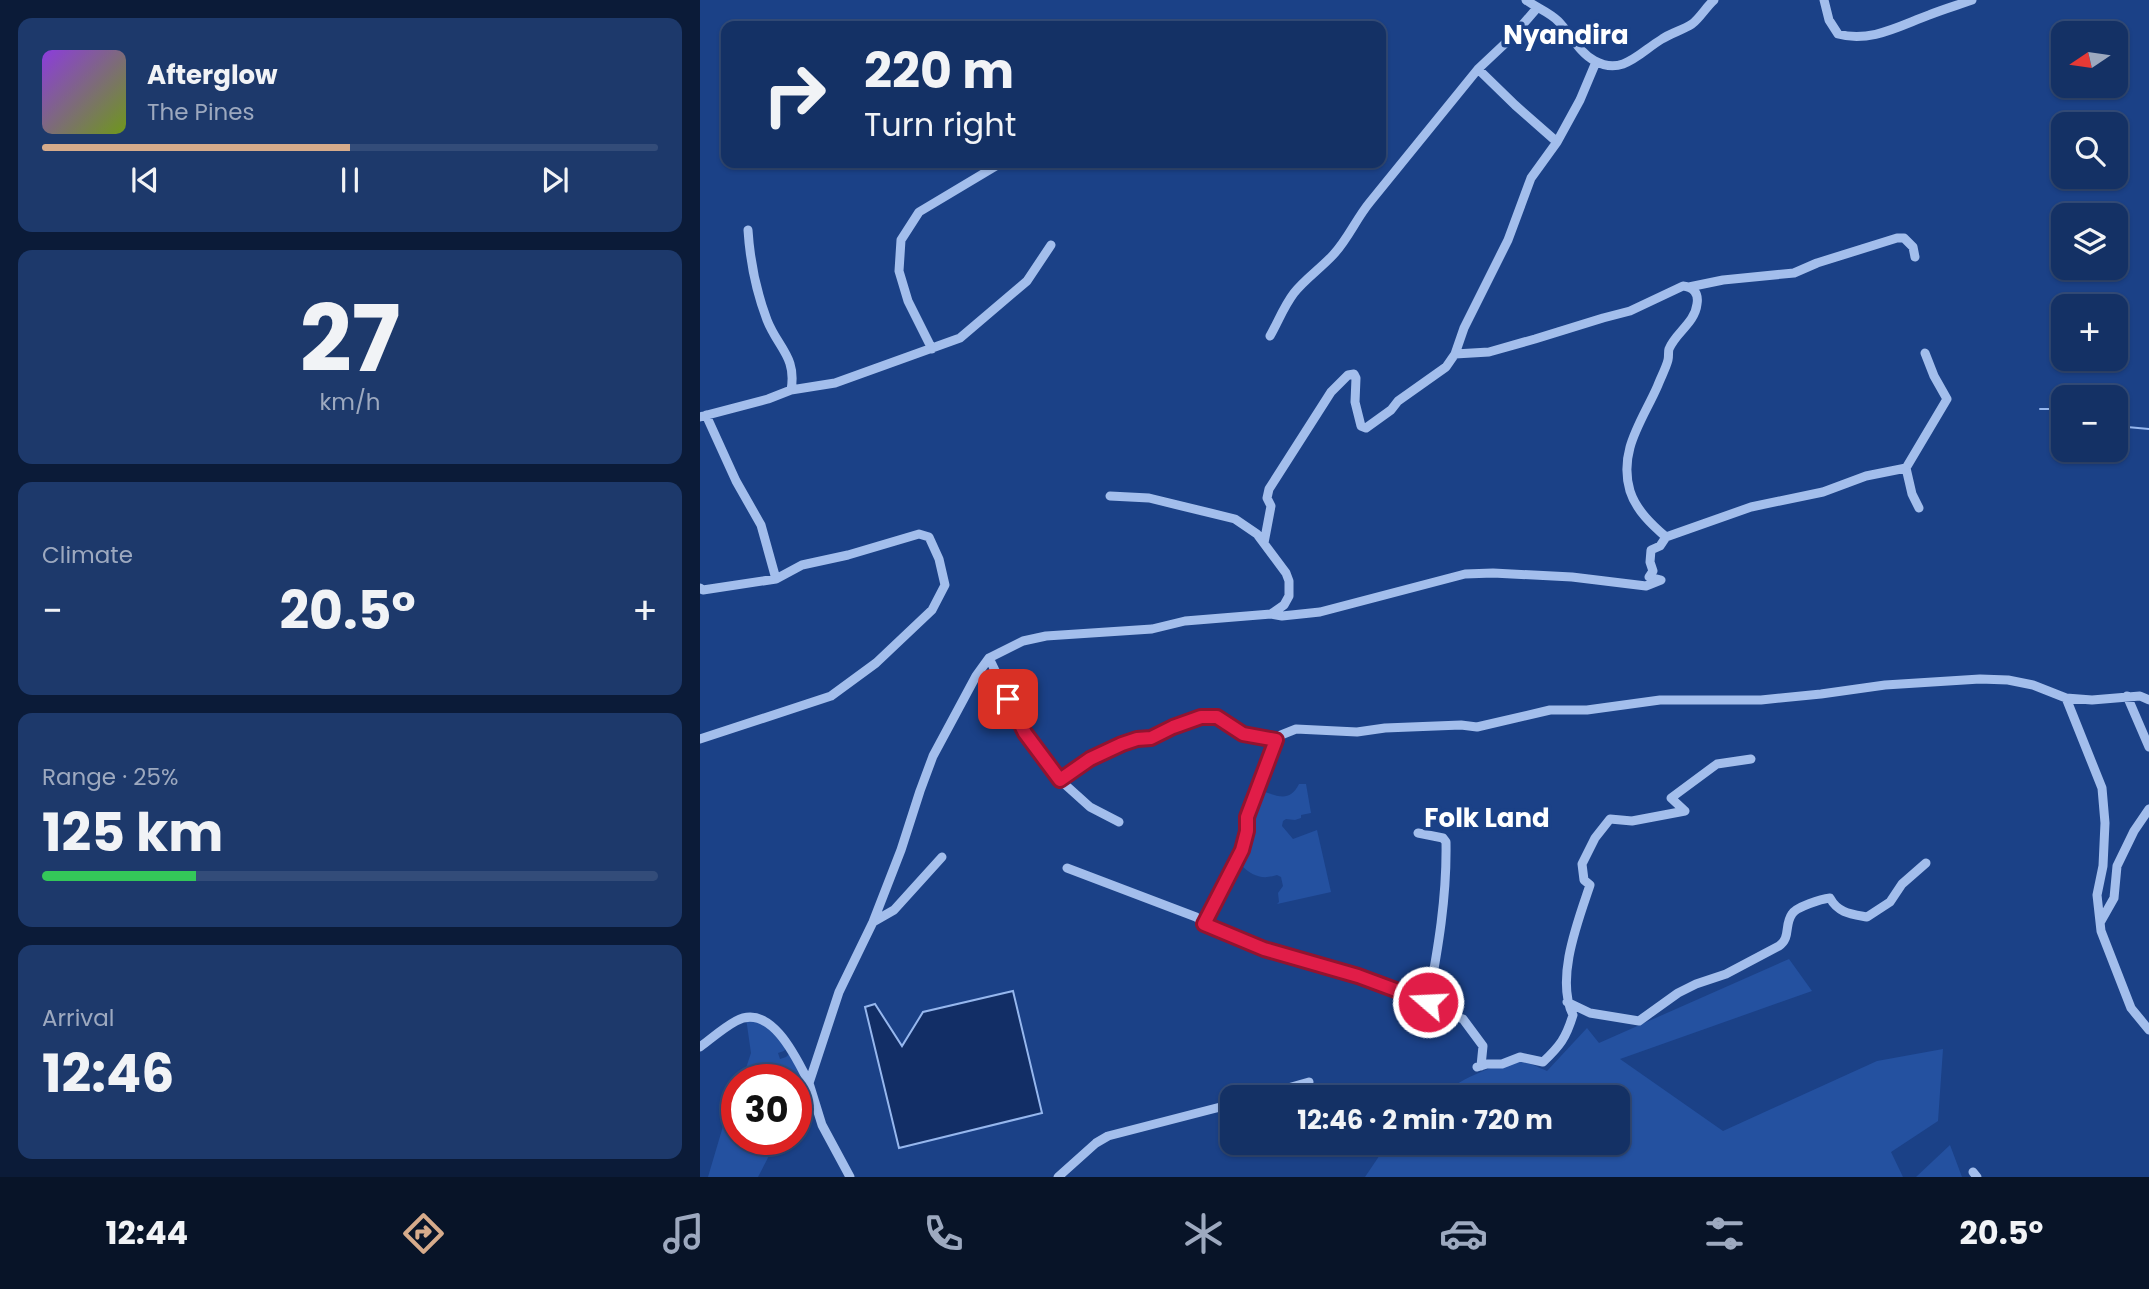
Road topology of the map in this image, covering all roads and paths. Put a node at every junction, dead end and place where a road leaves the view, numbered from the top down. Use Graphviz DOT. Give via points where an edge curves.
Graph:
graph roads {
  1 [pos="1526,0"];
  2 [pos="1714,0"];
  3 [pos="1824,0"];
  4 [pos="1972,0"];
  5 [pos="1537,8"];
  6 [pos="1596,62"];
  7 [pos="1478,69"];
  8 [pos="1557,142"];
  9 [pos="993,168"];
  10 [pos="748,230"];
  11 [pos="1051,245"];
  12 [pos="1915,257"];
  13 [pos="1689,287"];
  14 [pos="1270,336"];
  15 [pos="932,349"];
  16 [pos="1925,353"];
  17 [pos="1455,354"];
  18 [pos="791,390"];
  19 [pos="703,416"];
  20 [pos="1906,468"];
  21 [pos="1110,496"];
  22 [pos="1919,508"];
  23 [pos="1666,537"];
  24 [pos="1264,543"];
  25 [pos="775,579"];
  26 [pos="700,588"];
  27 [pos="1271,614"];
  28 [pos="989,658"];
  29 [pos="2127,696"];
  30 [pos="2066,698"];
  31 [pos="2149,700"];
  32 [pos="700,739"];
  33 [pos="1276,740"];
  34 [pos="2149,747"];
  35 [pos="1751,759"];
  36 [pos="1060,780"];
  37 [pos="2149,808"];
  38 [pos="1119,822"];
  39 [pos="1418,832"];
  40 [pos="943,857"];
  41 [pos="1926,863"];
  42 [pos="1067,869"];
  43 [pos="873,922"];
  44 [pos="2101,922"];
  45 [pos="1204,924"];
  46 [pos="1428,1002"];
  47 [pos="1567,1002"];
  48 [pos="2149,1030"];
  49 [pos="700,1047"];
  50 [pos="799,1064"];
  51 [pos="812,1074"];
  52 [pos="1309,1082"];
  53 [pos="1299,1085"];
  54 [pos="812,1094"];
  55 [pos="1220,1107"];
  56 [pos="850,1177"];
  57 [pos="1058,1177"];
  1 -- 5 [label="street"];
  2 -- 6 [label="street" via="1691,24 1636,59 1620,66"];
  3 -- 4 [label="street" via="1838,34 1848,37 1896,29"];
  5 -- 6 [label="street" via="1560,22"];
  5 -- 7 [label="street"];
  6 -- 8 [label="street"];
  7 -- 8 [label="street"];
  7 -- 14 [label="street" via="1360,214 1333,256 1292,295"];
  8 -- 17 [label="street" via="1531,178"];
  9 -- 15 [label="street" via="919,212 901,240 899,271"];
  10 -- 18 [label="street" via="766,318 792,367"];
  11 -- 15 [label="street" via="1027,281 996,309 960,338"];
  12 -- 13 [label="street" via="1905,238 1896,238 1794,273"];
  13 -- 17 [label="street" via="1535,340 1489,352"];
  13 -- 23 [label="street" via="1698,297 1697,306 1669,348 1657,388 1632,437 1628,460 1630,492 1638,509"];
  15 -- 18 [label="street" via="835,383"];
  16 -- 20 [label="street" via="1947,399"];
  17 -- 24 [label="street" via="1446,368 1366,428 1361,426 1355,402 1356,376 1348,375 1331,392 1269,489 1271,506"];
  18 -- 19 [label="street"];
  19 -- 25 [label="street" via="761,525"];
  20 -- 22 [label="street"];
  20 -- 23 [label="street" via="1751,507"];
  21 -- 24 [label="street" via="1149,498 1235,519"];
  23 -- 27 [label="street" via="1651,550 1649,578 1661,580 1646,586 1572,577 1465,574 1320,612"];
  24 -- 27 [label="street" via="1289,581 1289,596"];
  25 -- 26 [label="street"];
  25 -- 32 [label="street" via="802,565 919,534 929,537 945,584 932,610 905,637 831,696"];
  27 -- 28 [label="street" via="1185,621 1152,629 1046,635"];
  28 -- 36 [label="street" via="1025,733"];
  28 -- 43 [label="street" via="933,756"];
  29 -- 30 [label="street"];
  29 -- 31 [label="street"];
  29 -- 34 [label="street"];
  30 -- 33 [label="street" via="2033,685 1980,679 1761,700 1660,700 1550,710 1477,727 1357,732 1302,729"];
  30 -- 44 [label="street" via="2102,788 2103,866 2096,895"];
  33 -- 36 [label="street" via="1243,734 1217,717 1201,717 1151,738 1122,744"];
  33 -- 45 [label="street" via="1247,817 1242,850"];
  35 -- 47 [label="street" via="1717,764 1671,798 1685,811 1632,821 1610,819 1594,838 1583,864 1584,880 1590,885 1572,942"];
  36 -- 38 [label="street" via="1090,807"];
  37 -- 44 [label="street" via="2117,866 2114,898"];
  39 -- 46 [label="street" via="1446,842 1446,893"];
  40 -- 43 [label="street" via="894,910"];
  41 -- 47 [label="street" via="1890,902 1867,917 1835,908 1830,898 1798,908 1791,914 1779,947 1678,993 1639,1021 1590,1013"];
  42 -- 45 [label="street" via="1196,917"];
  43 -- 51 [label="street" via="839,992"];
  44 -- 48 [label="street" via="2131,1008"];
  45 -- 46 [label="street" via="1264,949"];
  46 -- 47 [label="street" via="1463,1019 1473,1030 1483,1046 1479,1066 1520,1057 1543,1062 1567,1035 1573,1015"];
  49 -- 50 [label="street" via="738,1019 753,1016 789,1044"];
  52 -- 53 [label="street"];
  54 -- 56 [label="street" via="821,1125"];
  55 -- 57 [label="street" via="1108,1136"];
}
